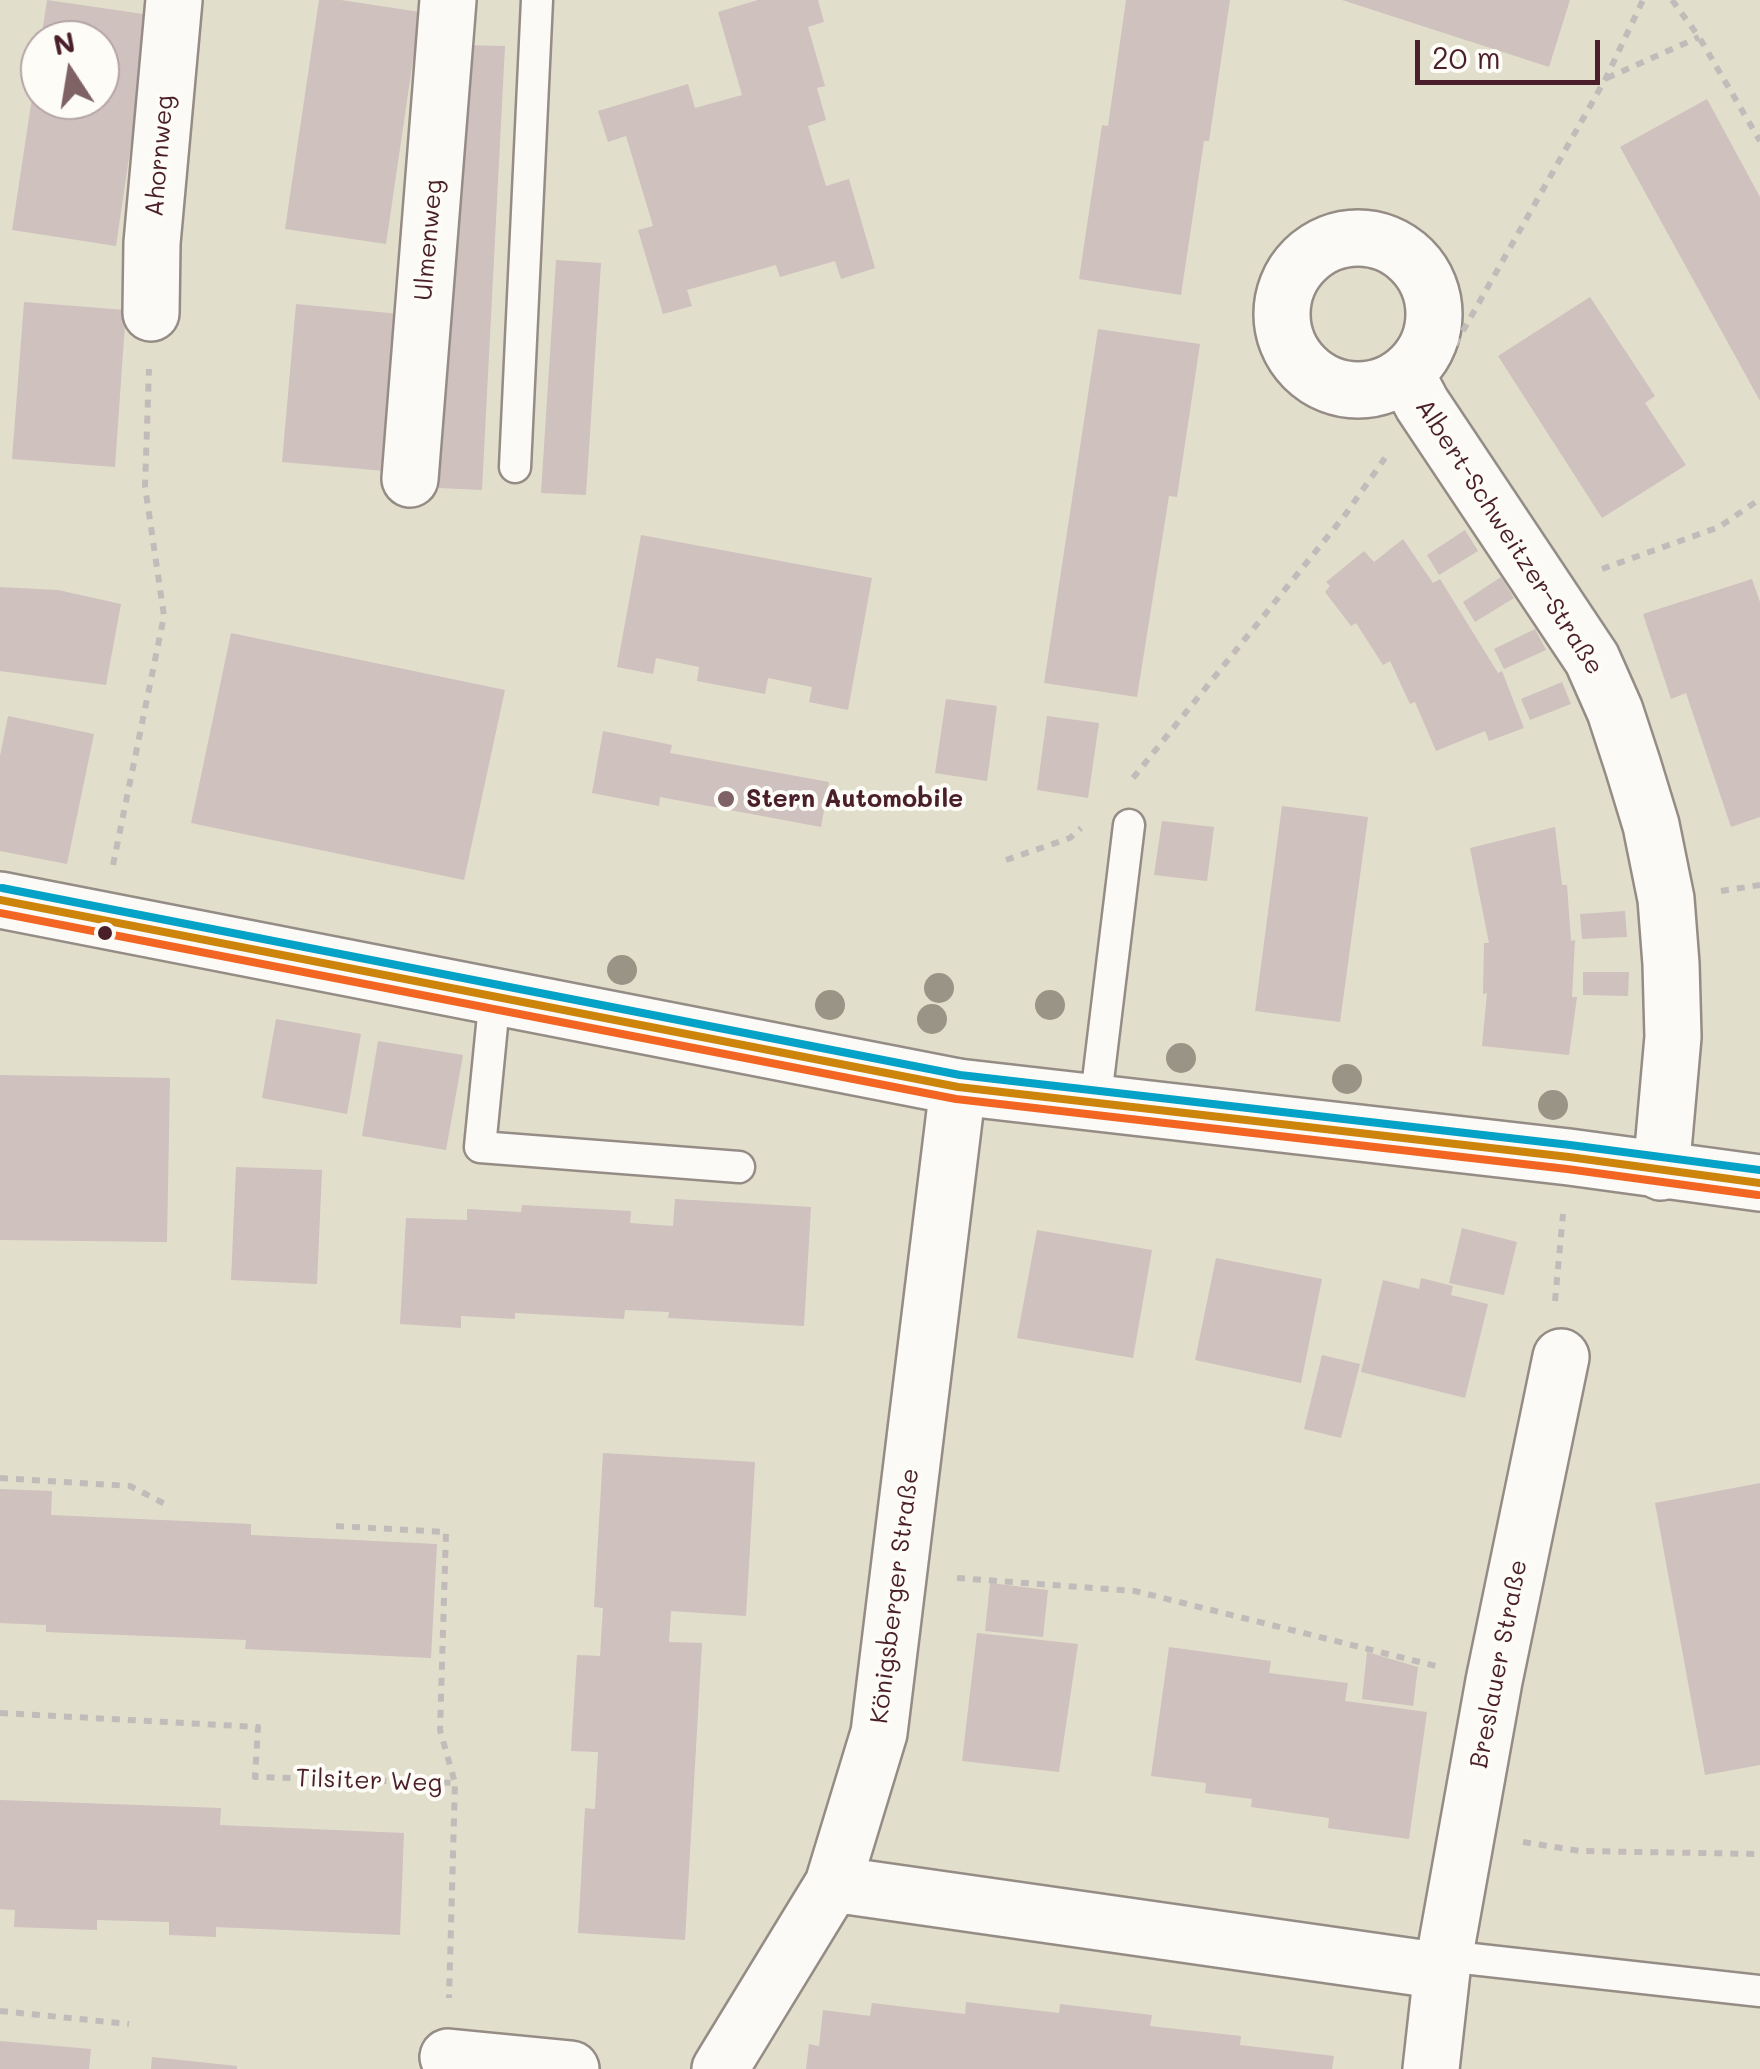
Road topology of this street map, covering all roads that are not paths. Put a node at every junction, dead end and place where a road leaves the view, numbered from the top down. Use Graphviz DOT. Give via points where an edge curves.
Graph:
graph roads {
  1 [pos="174,0"];
  2 [pos="448,0"];
  3 [pos="537,0"];
  4 [pos="150,313"];
  5 [pos="1414,389"];
  6 [pos="516,468"];
  7 [pos="410,480"];
  8 [pos="1128,824"];
  9 [pos="0,900"];
  10 [pos="495,995"];
  11 [pos="958,1087"];
  12 [pos="1094,1105"];
  13 [pos="739,1167"];
  14 [pos="1660,1172"];
  15 [pos="1760,1183"];
  16 [pos="1560,1357"];
  17 [pos="833,1884"];
  18 [pos="1443,1964"];
  19 [pos="1760,1991"];
  20 [pos="448,2058"];
  21 [pos="571,2069"];
  22 [pos="720,2069"];
  23 [pos="1432,2069"];
  1 -- 4 [label="street, Ahornweg"];
  2 -- 7 [label="street, Ulmenweg"];
  3 -- 6 [label="lane"];
  5 -- 14 [label="street, Albert-Schweitzer-Straße" via="1592,659 1615,710 1666,900 1672,1018"];
  8 -- 12 [label="lane"];
  9 -- 10 [label="street"];
  10 -- 11 [label="street"];
  10 -- 13 [label="lane" via="480,1147"];
  11 -- 12 [label="street"];
  11 -- 17 [label="street, Königsberger Straße" via="879,1733"];
  12 -- 14 [label="street"];
  14 -- 15 [label="street"];
  16 -- 18 [label="street, Breslauer Straße"];
  17 -- 18 [label="street"];
  17 -- 22 [label="street, Königsberger Straße"];
  18 -- 19 [label="lane"];
  18 -- 23 [label="street, Breslauer Straße"];
  20 -- 21 [label="street"];
}
